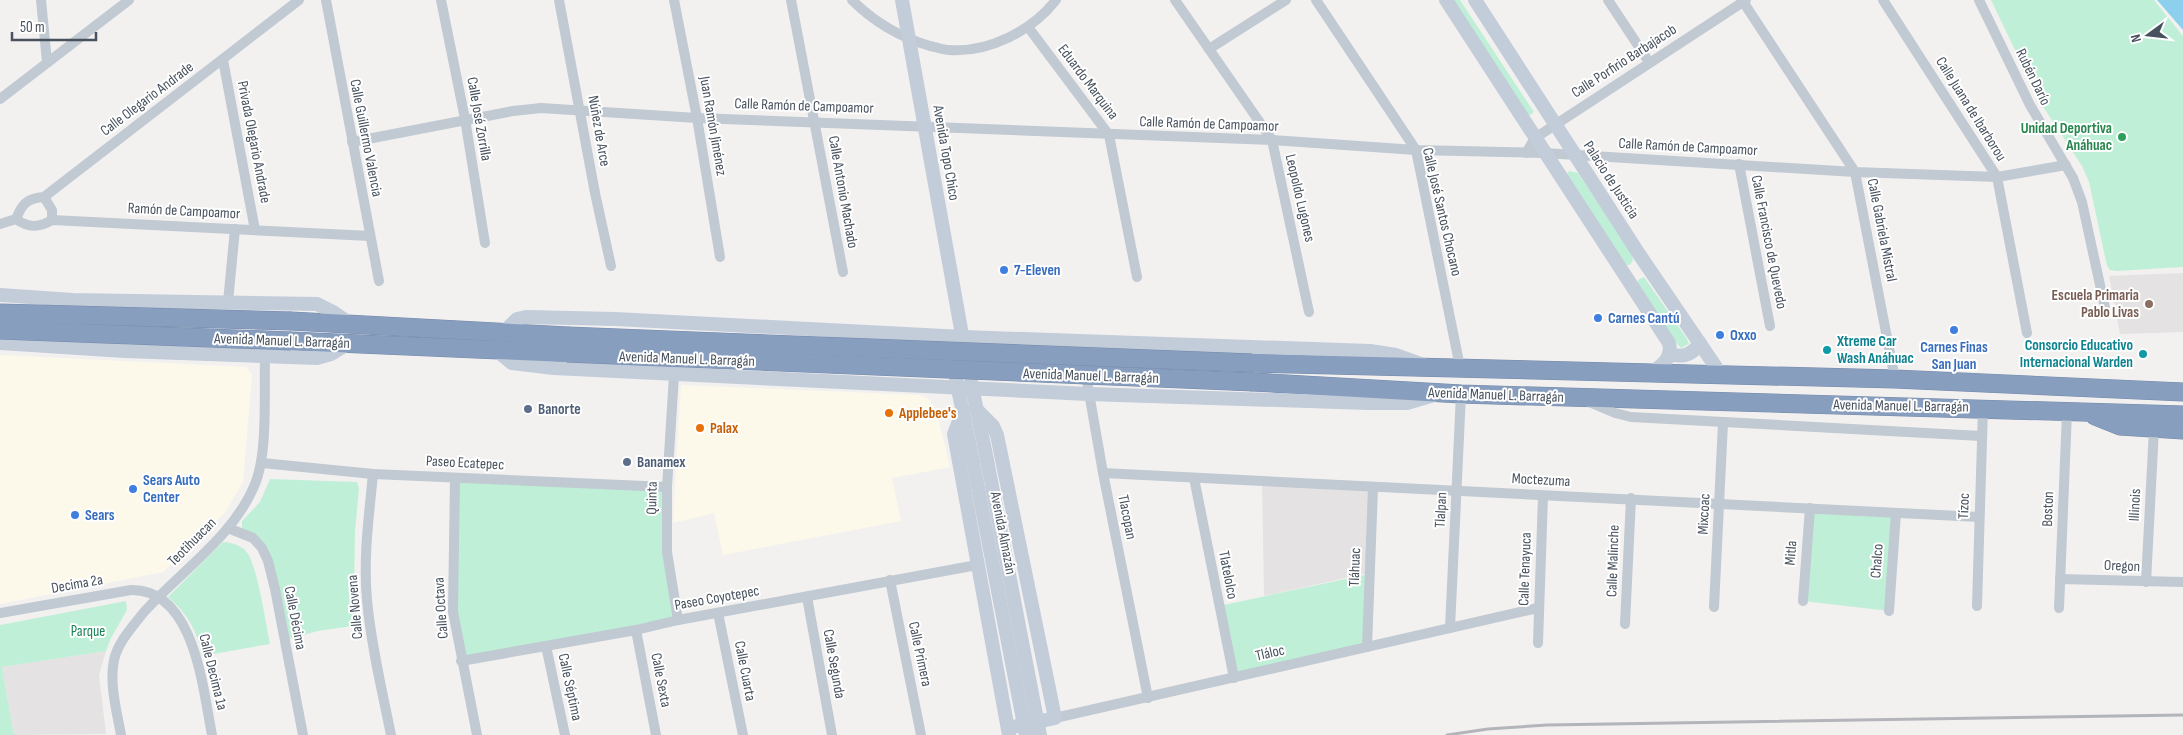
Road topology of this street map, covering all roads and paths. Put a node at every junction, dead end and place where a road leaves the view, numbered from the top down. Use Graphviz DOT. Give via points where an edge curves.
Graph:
graph roads {
  1 [pos="41,0"];
  2 [pos="299,0"];
  3 [pos="326,0"];
  4 [pos="441,0"];
  5 [pos="559,0"];
  6 [pos="674,0"];
  7 [pos="791,0"];
  8 [pos="852,0"];
  9 [pos="902,0"];
  10 [pos="1056,0"];
  11 [pos="1175,0"];
  12 [pos="1286,0"];
  13 [pos="1316,0"];
  14 [pos="1446,0"];
  15 [pos="1475,0"];
  16 [pos="1608,0"];
  17 [pos="1744,0"];
  18 [pos="1883,0"];
  19 [pos="1979,0"];
  20 [pos="126,1"];
  21 [pos="1028,27"];
  22 [pos="909,40"];
  23 [pos="1209,48"];
  24 [pos="223,60"];
  25 [pos="47,62"];
  26 [pos="1649,62"];
  27 [pos="0,100"];
  28 [pos="580,110"];
  29 [pos="697,118"];
  30 [pos="465,119"];
  31 [pos="815,121"];
  32 [pos="1556,124"];
  33 [pos="924,126"];
  34 [pos="1109,135"];
  35 [pos="1535,138"];
  36 [pos="1272,140"];
  37 [pos="352,142"];
  38 [pos="1416,150"];
  39 [pos="1526,153"];
  40 [pos="1544,153"];
  41 [pos="1576,156"];
  42 [pos="1739,164"];
  43 [pos="2066,165"];
  44 [pos="1855,172"];
  45 [pos="1996,177"];
  46 [pos="44,197"];
  47 [pos="16,219"];
  48 [pos="52,220"];
  49 [pos="0,224"];
  50 [pos="235,229"];
  51 [pos="255,230"];
  52 [pos="370,236"];
  53 [pos="485,243"];
  54 [pos="1639,254"];
  55 [pos="720,257"];
  56 [pos="611,266"];
  57 [pos="1620,269"];
  58 [pos="843,272"];
  59 [pos="1652,273"];
  60 [pos="1137,277"];
  61 [pos="379,281"];
  62 [pos="1631,286"];
  63 [pos="0,295"];
  64 [pos="73,300"];
  65 [pos="121,300"];
  66 [pos="228,302"];
  67 [pos="2105,308"];
  68 [pos="957,311"];
  69 [pos="1310,312"];
  70 [pos="0,313"];
  71 [pos="349,323"];
  72 [pos="1770,326"];
  73 [pos="0,330"];
  74 [pos="830,330"];
  75 [pos="505,331"];
  76 [pos="2028,333"];
  77 [pos="948,336"];
  78 [pos="963,337"];
  79 [pos="1081,342"];
  80 [pos="0,343"];
  81 [pos="350,343"];
  82 [pos="1700,343"];
  83 [pos="73,346"];
  84 [pos="495,349"];
  85 [pos="125,351"];
  86 [pos="1670,354"];
  87 [pos="265,357"];
  88 [pos="1428,367"];
  89 [pos="1460,367"];
  90 [pos="1649,373"];
  91 [pos="674,375"];
  92 [pos="1722,376"];
  93 [pos="1895,379"];
  94 [pos="827,382"];
  95 [pos="958,388"];
  96 [pos="973,389"];
  97 [pos="2183,392"];
  98 [pos="1441,393"];
  99 [pos="1088,394"];
  100 [pos="1461,394"];
  101 [pos="1579,398"];
  102 [pos="1982,408"];
  103 [pos="977,409"];
  104 [pos="962,411"];
  105 [pos="2067,412"];
  106 [pos="2086,412"];
  107 [pos="2183,415"];
  108 [pos="1723,423"];
  109 [pos="2154,430"];
  110 [pos="2183,430"];
  111 [pos="1981,436"];
  112 [pos="262,463"];
  113 [pos="1102,473"];
  114 [pos="373,474"];
  115 [pos="455,478"];
  116 [pos="1194,478"];
  117 [pos="666,487"];
  118 [pos="1373,488"];
  119 [pos="1457,490"];
  120 [pos="1543,496"];
  121 [pos="1631,498"];
  122 [pos="1720,503"];
  123 [pos="1810,508"];
  124 [pos="1896,513"];
  125 [pos="1979,516"];
  126 [pos="228,528"];
  127 [pos="977,565"];
  128 [pos="2060,579"];
  129 [pos="890,580"];
  130 [pos="2146,582"];
  131 [pos="2183,582"];
  132 [pos="807,597"];
  133 [pos="157,598"];
  134 [pos="1803,601"];
  135 [pos="1977,606"];
  136 [pos="1714,607"];
  137 [pos="1538,608"];
  138 [pos="2060,608"];
  139 [pos="1889,611"];
  140 [pos="0,613"];
  141 [pos="718,613"];
  142 [pos="678,620"];
  143 [pos="1625,624"];
  144 [pos="1450,628"];
  145 [pos="636,630"];
  146 [pos="1538,643"];
  147 [pos="546,646"];
  148 [pos="1367,647"];
  149 [pos="1041,651"];
  150 [pos="461,661"];
  151 [pos="996,661"];
  152 [pos="1234,678"];
  153 [pos="1148,698"];
  154 [pos="1055,718"];
  155 [pos="1009,732"];
  156 [pos="121,735"];
  157 [pos="212,735"];
  158 [pos="302,735"];
  159 [pos="391,735"];
  160 [pos="477,735"];
  161 [pos="565,735"];
  162 [pos="656,735"];
  163 [pos="743,735"];
  164 [pos="832,735"];
  165 [pos="921,735"];
  166 [pos="1026,735"];
  167 [pos="1040,735"];
  1 -- 25 [label="street"];
  2 -- 24 [label="street, Calle Olegario Andrade"];
  3 -- 37 [label="street, Calle Guillermo Valencia"];
  4 -- 30 [label="street, Calle José Zorrilla"];
  5 -- 28 [label="street, Núñez de Arce"];
  6 -- 29 [label="street, Juan Ramón Jiménez"];
  7 -- 31 [label="street, Calle Antonio Machado"];
  8 -- 22 [label="street" via="868,16"];
  9 -- 22 [label="street, Avenida Topo Chico"];
  10 -- 21 [label="street"];
  11 -- 23 [label="street, Leopoldo Lugones"];
  12 -- 23 [label="street"];
  13 -- 38 [label="street, Calle José Santos Chocano"];
  14 -- 35 [label="street"];
  15 -- 32 [label="street, Palacio de Justicia"];
  16 -- 26 [label="street"];
  17 -- 26 [label="street, Calle Porfirio Barbajacob"];
  17 -- 44 [label="street, Calle Gabriela Mistral"];
  18 -- 45 [label="street, Calle Juana de Ibarborou"];
  19 -- 43 [label="street, Rubén Darío" via="2030,105"];
  20 -- 25 [label="street"];
  21 -- 22 [label="street" via="1013,36 970,49 948,50"];
  21 -- 34 [label="street, Eduardo Marquina"];
  22 -- 33 [label="street, Avenida Topo Chico"];
  23 -- 36 [label="street, Leopoldo Lugones"];
  24 -- 46 [label="street, Calle Olegario Andrade"];
  24 -- 51 [label="street, Privada Olegario Andrade"];
  25 -- 27 [label="street"];
  26 -- 32 [label="street, Calle Porfirio Barbajacob"];
  28 -- 29 [label="street, Calle Ramón de Campoamor"];
  28 -- 30 [label="street, Calle Ramón de Campoamor" via="540,108"];
  28 -- 56 [label="street, Núñez de Arce"];
  29 -- 31 [label="street, Calle Ramón de Campoamor"];
  29 -- 55 [label="street, Juan Ramón Jiménez"];
  30 -- 37 [label="street, Calle Ramón de Campoamor"];
  30 -- 53 [label="street, Calle José Zorrilla"];
  31 -- 33 [label="street, Calle Ramón de Campoamor"];
  31 -- 58 [label="street, Calle Antonio Machado"];
  32 -- 35 [label="street, Calle Porfirio Barbajacob"];
  32 -- 41 [label="street, Palacio de Justicia"];
  33 -- 34 [label="street, Calle Ramón de Campoamor"];
  33 -- 68 [label="street, Avenida Topo Chico"];
  34 -- 36 [label="street, Calle Ramón de Campoamor"];
  34 -- 60 [label="street, Eduardo Marquina"];
  35 -- 39 [label="street, Calle Porfirio Barbajacob"];
  35 -- 40 [label="street"];
  36 -- 38 [label="street, Calle Ramón de Campoamor"];
  36 -- 69 [label="street, Leopoldo Lugones"];
  37 -- 52 [label="street, Calle Guillermo Valencia"];
  38 -- 39 [label="street, Calle Ramón de Campoamor"];
  38 -- 89 [label="street, Calle José Santos Chocano"];
  39 -- 40 [label="street, Calle Ramón de Campoamor"];
  40 -- 41 [label="street, Calle Ramón de Campoamor"];
  40 -- 57 [label="street"];
  41 -- 42 [label="street, Calle Ramón de Campoamor"];
  41 -- 54 [label="street, Palacio de Justicia"];
  42 -- 44 [label="street, Calle Ramón de Campoamor"];
  42 -- 72 [label="street, Calle Francisco de Quevedo"];
  43 -- 45 [label="street, Calle Ramón de Campoamor"];
  43 -- 67 [label="street, Rubén Darío" via="2082,202"];
  44 -- 45 [label="street, Calle Ramón de Campoamor"];
  44 -- 93 [label="street, Calle Gabriela Mistral"];
  45 -- 76 [label="street, Calle Juana de Ibarborou"];
  46 -- 47 [label="street, Calle Olegario Andrade" via="24,202"];
  46 -- 48 [label="street" via="52,210"];
  47 -- 48 [label="street, Ramón de Campoamor" via="25,226 41,226"];
  47 -- 49 [label="street"];
  48 -- 50 [label="street, Ramón de Campoamor"];
  50 -- 51 [label="street, Ramón de Campoamor"];
  50 -- 66 [label="street"];
  51 -- 52 [label="street, Ramón de Campoamor"];
  52 -- 61 [label="street, Calle Guillermo Valencia"];
  54 -- 57 [label="street" via="1634,268"];
  54 -- 59 [label="street, Palacio de Justicia"];
  57 -- 62 [label="street"];
  59 -- 62 [label="street" via="1638,274"];
  59 -- 82 [label="street, Palacio de Justicia"];
  62 -- 86 [label="street" via="1669,343"];
  63 -- 64 [label="street"];
  64 -- 65 [label="street"];
  64 -- 83 [label="street" via="84,307 91,323 86,337"];
  65 -- 66 [label="street"];
  65 -- 85 [label="street" via="111,315 110,323 112,337"];
  66 -- 71 [label="street" via="317,304"];
  68 -- 77 [label="street, Avenida Topo Chico"];
  68 -- 78 [label="street, Avenida Topo Chico"];
  70 -- 71 [label="highway, Avenida Manuel L. Barragán, bridge"];
  71 -- 75 [label="highway, Avenida Manuel L. Barragán"];
  73 -- 81 [label="highway, Avenida Manuel L. Barragán, bridge"];
  74 -- 75 [label="street" via="537,316 517,320"];
  74 -- 77 [label="street"];
  74 -- 94 [label="street"];
  75 -- 88 [label="highway, Avenida Manuel L. Barragán, bridge" via="1252,363"];
  77 -- 78 [label="street"];
  77 -- 95 [label="street, Avenida Almazán"];
  78 -- 79 [label="street"];
  78 -- 96 [label="street, Avenida Almazán"];
  79 -- 88 [label="street" via="1370,351 1396,354"];
  79 -- 99 [label="street, Tlacopan"];
  80 -- 83 [label="street"];
  81 -- 84 [label="highway, Avenida Manuel L. Barragán"];
  81 -- 87 [label="street" via="324,357"];
  82 -- 86 [label="street" via="1687,355"];
  82 -- 92 [label="street, Palacio de Justicia"];
  83 -- 85 [label="street"];
  84 -- 91 [label="street" via="512,363"];
  84 -- 98 [label="highway, Avenida Manuel L. Barragán, bridge"];
  85 -- 87 [label="street"];
  86 -- 90 [label="street" via="1661,366"];
  87 -- 112 [label="street, Teotihuacan"];
  88 -- 89 [label="highway, Avenida Manuel L. Barragán"];
  89 -- 90 [label="highway, Avenida Manuel L. Barragán"];
  90 -- 92 [label="highway, Avenida Manuel L. Barragán"];
  91 -- 94 [label="street"];
  91 -- 117 [label="street, Quinta"];
  92 -- 93 [label="highway, Avenida Manuel L. Barragán"];
  93 -- 97 [label="highway, Avenida Manuel L. Barragán"];
  94 -- 95 [label="street"];
  95 -- 96 [label="street"];
  95 -- 104 [label="street, Avenida Almazán"];
  96 -- 99 [label="street"];
  96 -- 103 [label="street, Avenida Almazán"];
  98 -- 99 [label="street" via="1407,403"];
  98 -- 100 [label="highway, Avenida Manuel L. Barragán"];
  99 -- 113 [label="street, Tlacopan"];
  100 -- 101 [label="highway, Avenida Manuel L. Barragán"];
  100 -- 119 [label="street, Tlalpan"];
  101 -- 102 [label="highway, Avenida Manuel L. Barragán"];
  101 -- 108 [label="street" via="1631,417"];
  102 -- 105 [label="highway, Avenida Manuel L. Barragán"];
  102 -- 111 [label="street, Tízoc"];
  103 -- 149 [label="street" via="997,435"];
  103 -- 167 [label="street, Avenida Almazán, bridge"];
  104 -- 127 [label="street" via="954,434"];
  104 -- 166 [label="street, Avenida Almazán, bridge"];
  105 -- 106 [label="highway, Avenida Manuel L. Barragán"];
  105 -- 128 [label="street, Boston"];
  106 -- 107 [label="highway, Avenida Manuel L. Barragán"];
  106 -- 109 [label="highway" via="2111,424"];
  108 -- 111 [label="street"];
  108 -- 122 [label="street, Mixcoac"];
  109 -- 110 [label="highway"];
  109 -- 130 [label="street, Illinois"];
  111 -- 125 [label="street, Tízoc"];
  112 -- 114 [label="street, Paseo Ecatepec"];
  112 -- 126 [label="street, Teotihuacan" via="255,486"];
  113 -- 116 [label="street, Moctezuma"];
  113 -- 153 [label="street, Tlacopan"];
  114 -- 115 [label="street, Paseo Ecatepec"];
  114 -- 159 [label="street, Calle Novena" via="366,560 367,599 370,631"];
  115 -- 117 [label="street, Paseo Ecatepec"];
  115 -- 150 [label="street, Calle Octava" via="452,588"];
  116 -- 118 [label="street, Moctezuma"];
  116 -- 152 [label="street, Tlatelolco"];
  117 -- 142 [label="street, Quinta" via="667,552"];
  118 -- 119 [label="street, Moctezuma"];
  118 -- 148 [label="street, Tláhuac"];
  119 -- 120 [label="street, Moctezuma"];
  119 -- 144 [label="street, Tlalpan"];
  120 -- 121 [label="street, Moctezuma"];
  120 -- 137 [label="street, Calle Tenayuca"];
  121 -- 122 [label="street, Moctezuma"];
  121 -- 143 [label="street, Calle Malinche"];
  122 -- 123 [label="street, Moctezuma"];
  122 -- 136 [label="street, Mixcoac"];
  123 -- 124 [label="street, Moctezuma"];
  123 -- 134 [label="street, Mitla"];
  124 -- 125 [label="street, Moctezuma"];
  124 -- 139 [label="street, Chalco"];
  125 -- 135 [label="street, Tízoc"];
  126 -- 133 [label="street, Teotihuacan"];
  126 -- 158 [label="street, Calle Décima" via="252,538 262,548 268,562"];
  127 -- 129 [label="street, Paseo Coyotepec"];
  127 -- 151 [label="street"];
  128 -- 130 [label="street, Oregon"];
  128 -- 138 [label="street, Boston"];
  129 -- 132 [label="street, Paseo Coyotepec"];
  129 -- 165 [label="street, Calle Primera"];
  130 -- 131 [label="street, Oregon"];
  132 -- 141 [label="street, Paseo Coyotepec"];
  132 -- 164 [label="street, Calle Segunda"];
  133 -- 140 [label="street, Decima 2a" via="131,590"];
  133 -- 156 [label="street, Teotihuacan" via="132,626 114,660 113,685"];
  133 -- 157 [label="street, Calle Decima 1a" via="188,631 195,650"];
  137 -- 144 [label="street, Tláloc"];
  137 -- 146 [label="street, Calle Tenayuca"];
  141 -- 142 [label="street, Paseo Coyotepec"];
  141 -- 163 [label="street, Calle Cuarta"];
  142 -- 145 [label="street, Paseo Coyotepec"];
  144 -- 148 [label="street, Tláloc"];
  145 -- 147 [label="street, Paseo Coyotepec"];
  145 -- 162 [label="street, Calle Sexta"];
  147 -- 150 [label="street, Paseo Coyotepec"];
  147 -- 161 [label="street, Calle Séptima"];
  148 -- 152 [label="street, Tláloc"];
  149 -- 151 [label="street"];
  149 -- 154 [label="street"];
  150 -- 160 [label="street, Calle Octava"];
  151 -- 155 [label="street"];
  152 -- 153 [label="street, Tláloc"];
  153 -- 154 [label="street, Tláloc"];
  154 -- 155 [label="street, Tláloc"];
}
